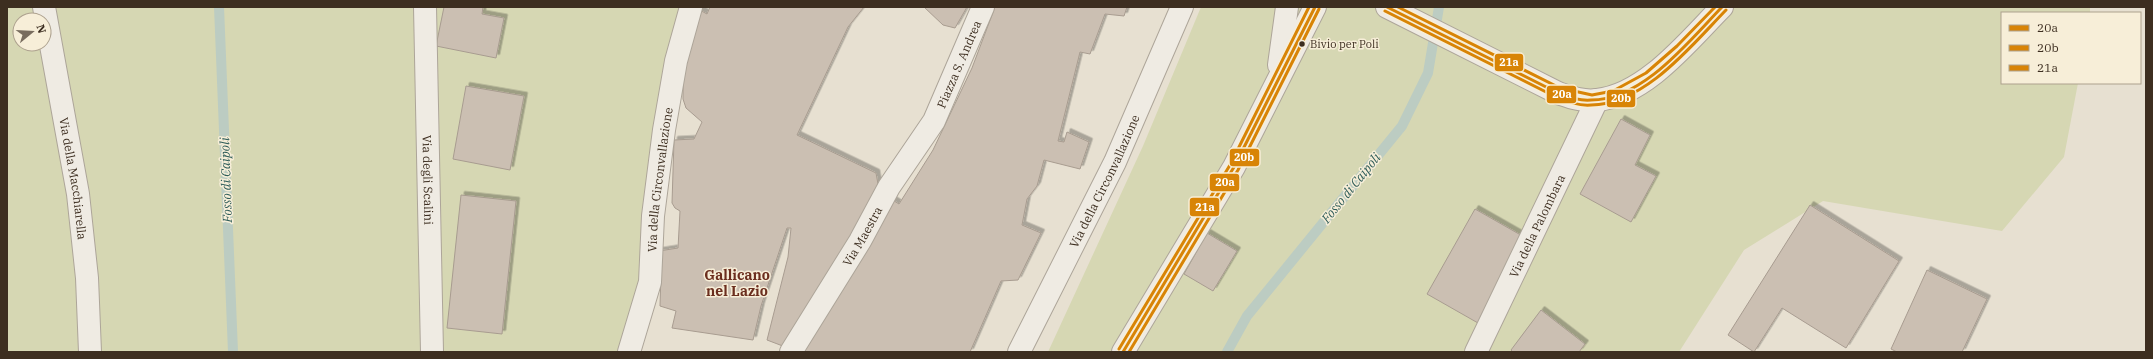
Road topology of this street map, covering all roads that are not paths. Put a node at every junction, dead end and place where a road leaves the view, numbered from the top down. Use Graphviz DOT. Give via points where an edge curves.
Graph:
graph roads {
  1 [pos="44,7"];
  2 [pos="425,7"];
  3 [pos="691,7"];
  4 [pos="983,7"];
  5 [pos="1182,7"];
  6 [pos="1287,7"];
  7 [pos="1314,7"];
  8 [pos="1387,7"];
  9 [pos="1722,7"];
  10 [pos="1277,80"];
  11 [pos="1598,100"];
  12 [pos="934,121"];
  13 [pos="90,352"];
  14 [pos="432,352"];
  15 [pos="630,352"];
  16 [pos="792,352"];
  17 [pos="1020,352"];
  18 [pos="1123,352"];
  19 [pos="1476,352"];
  1 -- 13 [label="street, Via della Macchiarella" via="78,194 87,278"];
  2 -- 14 [label="street, Via degli Scalini"];
  3 -- 15 [label="street, Via della Circonvallazione" via="676,61 664,130 653,216 650,282"];
  4 -- 12 [label="street, Piazza S. Andrea"];
  5 -- 17 [label="street, Via della Circonvallazione" via="1115,162"];
  6 -- 10 [label="street"];
  7 -- 10 [label="street"];
  8 -- 11 [label="street" via="1558,93 1578,100"];
  9 -- 11 [label="street" via="1648,78 1629,90"];
  10 -- 18 [label="street" via="1234,167"];
  11 -- 19 [label="street, Via della Palombara"];
  12 -- 16 [label="street, Via Maestra" via="889,187 860,241"];
}
